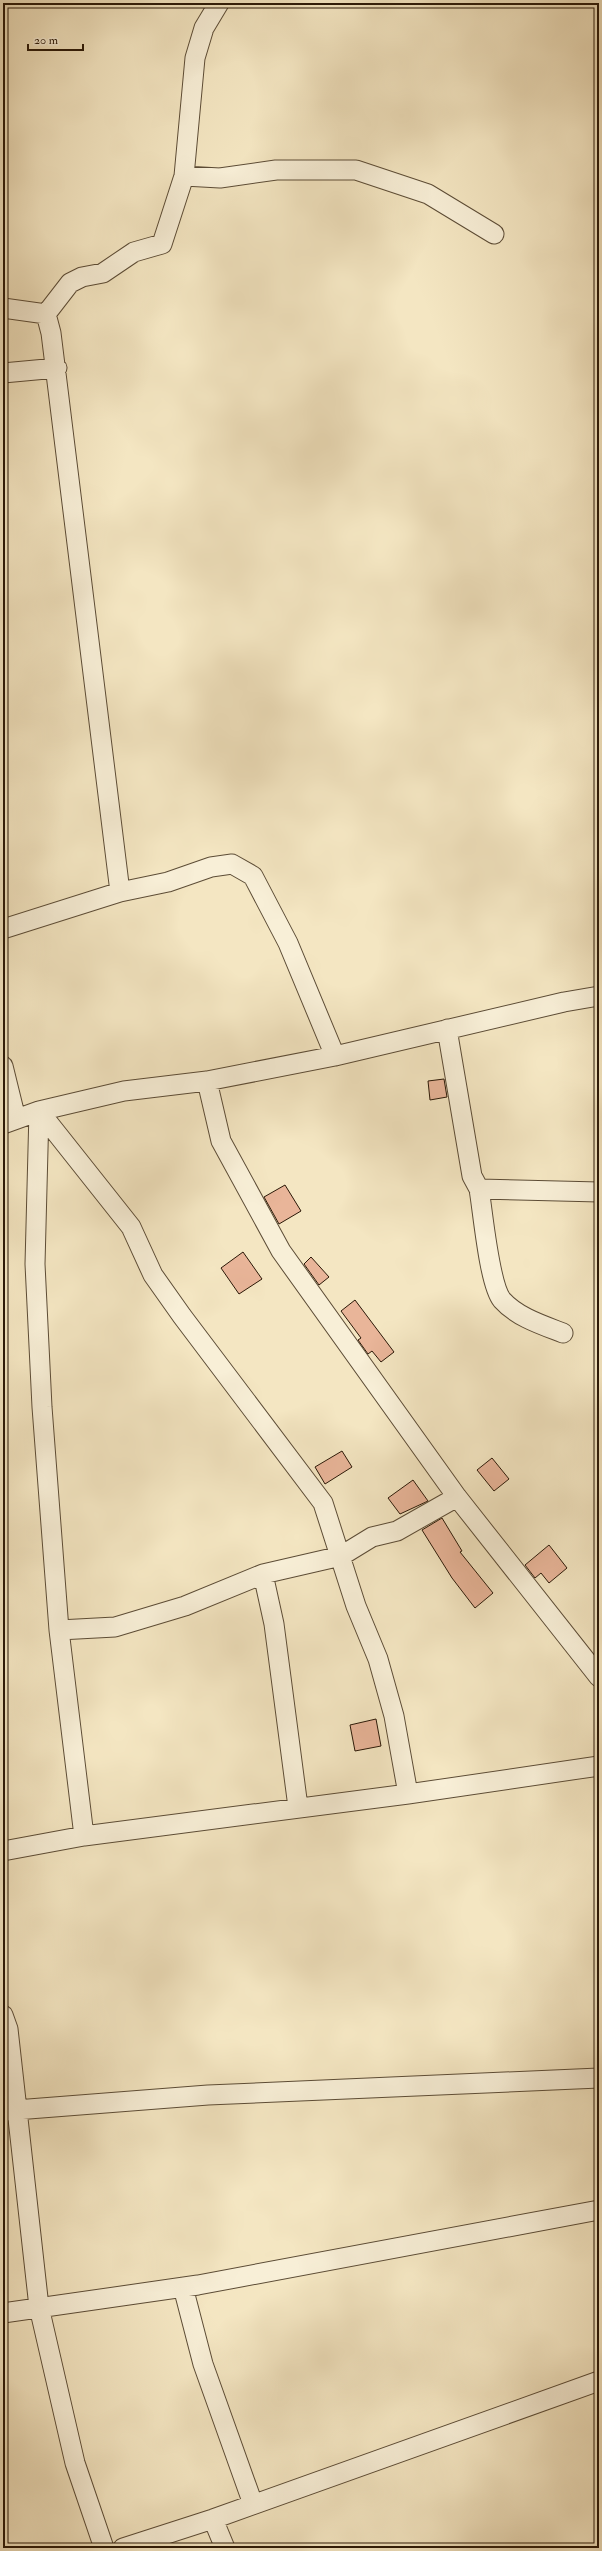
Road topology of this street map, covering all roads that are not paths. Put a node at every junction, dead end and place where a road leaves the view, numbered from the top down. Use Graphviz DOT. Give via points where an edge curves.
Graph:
graph roads {
  1 [pos="220,3"];
  2 [pos="184,176"];
  3 [pos="494,234"];
  4 [pos="3,308"];
  5 [pos="46,314"];
  6 [pos="57,368"];
  7 [pos="3,373"];
  8 [pos="120,892"];
  9 [pos="3,929"];
  10 [pos="599,996"];
  11 [pos="447,1029"];
  12 [pos="335,1056"];
  13 [pos="3,1066"];
  14 [pos="207,1081"];
  15 [pos="39,1111"];
  16 [pos="9,1122"];
  17 [pos="479,1189"];
  18 [pos="599,1192"];
  19 [pos="563,1333"];
  20 [pos="457,1497"];
  21 [pos="341,1556"];
  22 [pos="263,1574"];
  23 [pos="59,1630"];
  24 [pos="599,1677"];
  25 [pos="599,1766"];
  26 [pos="408,1794"];
  27 [pos="298,1807"];
  28 [pos="84,1836"];
  29 [pos="3,1851"];
  30 [pos="3,2015"];
  31 [pos="599,2078"];
  32 [pos="10,2111"];
  33 [pos="599,2210"];
  34 [pos="183,2287"];
  35 [pos="39,2307"];
  36 [pos="3,2313"];
  37 [pos="599,2381"];
  38 [pos="253,2504"];
  39 [pos="213,2519"];
  40 [pos="104,2548"];
  41 [pos="123,2548"];
  42 [pos="225,2548"];
  1 -- 2 [label="street" via="204,28 195,58"];
  2 -- 3 [label="street" via="220,178 276,170 356,170 428,194"];
  2 -- 5 [label="street" via="162,244 134,252 103,273 82,277 70,283"];
  4 -- 5 [label="street"];
  5 -- 6 [label="street"];
  6 -- 7 [label="street"];
  6 -- 8 [label="street"];
  8 -- 9 [label="street"];
  8 -- 12 [label="street" via="168,882 211,867 232,864 253,876 288,943"];
  10 -- 11 [label="street"];
  11 -- 12 [label="street"];
  11 -- 17 [label="street" via="472,1176"];
  12 -- 14 [label="street"];
  13 -- 16 [label="street"];
  14 -- 15 [label="street" via="124,1091"];
  14 -- 20 [label="street" via="221,1141 281,1251"];
  15 -- 16 [label="street"];
  15 -- 21 [label="street" via="131,1227 153,1275 323,1503"];
  15 -- 23 [label="street" via="36,1264 42,1407"];
  17 -- 18 [label="street"];
  17 -- 19 [label="street" via="494,1282 501,1299 513,1310 533,1321"];
  20 -- 21 [label="street" via="397,1531 372,1537"];
  20 -- 24 [label="street"];
  21 -- 22 [label="street"];
  21 -- 26 [label="street" via="356,1606 378,1659 394,1716"];
  22 -- 23 [label="street" via="185,1606 115,1627"];
  22 -- 27 [label="street" via="274,1624"];
  23 -- 28 [label="street"];
  25 -- 26 [label="street"];
  26 -- 27 [label="street"];
  27 -- 28 [label="street"];
  28 -- 29 [label="street"];
  30 -- 32 [label="street" via="8,2029"];
  31 -- 32 [label="street" via="208,2095"];
  32 -- 35 [label="street"];
  33 -- 34 [label="street"];
  34 -- 35 [label="street"];
  34 -- 38 [label="street" via="203,2364"];
  35 -- 36 [label="street"];
  35 -- 40 [label="street" via="75,2464"];
  37 -- 38 [label="street"];
  38 -- 39 [label="street"];
  39 -- 41 [label="street"];
  39 -- 42 [label="street"];
}
